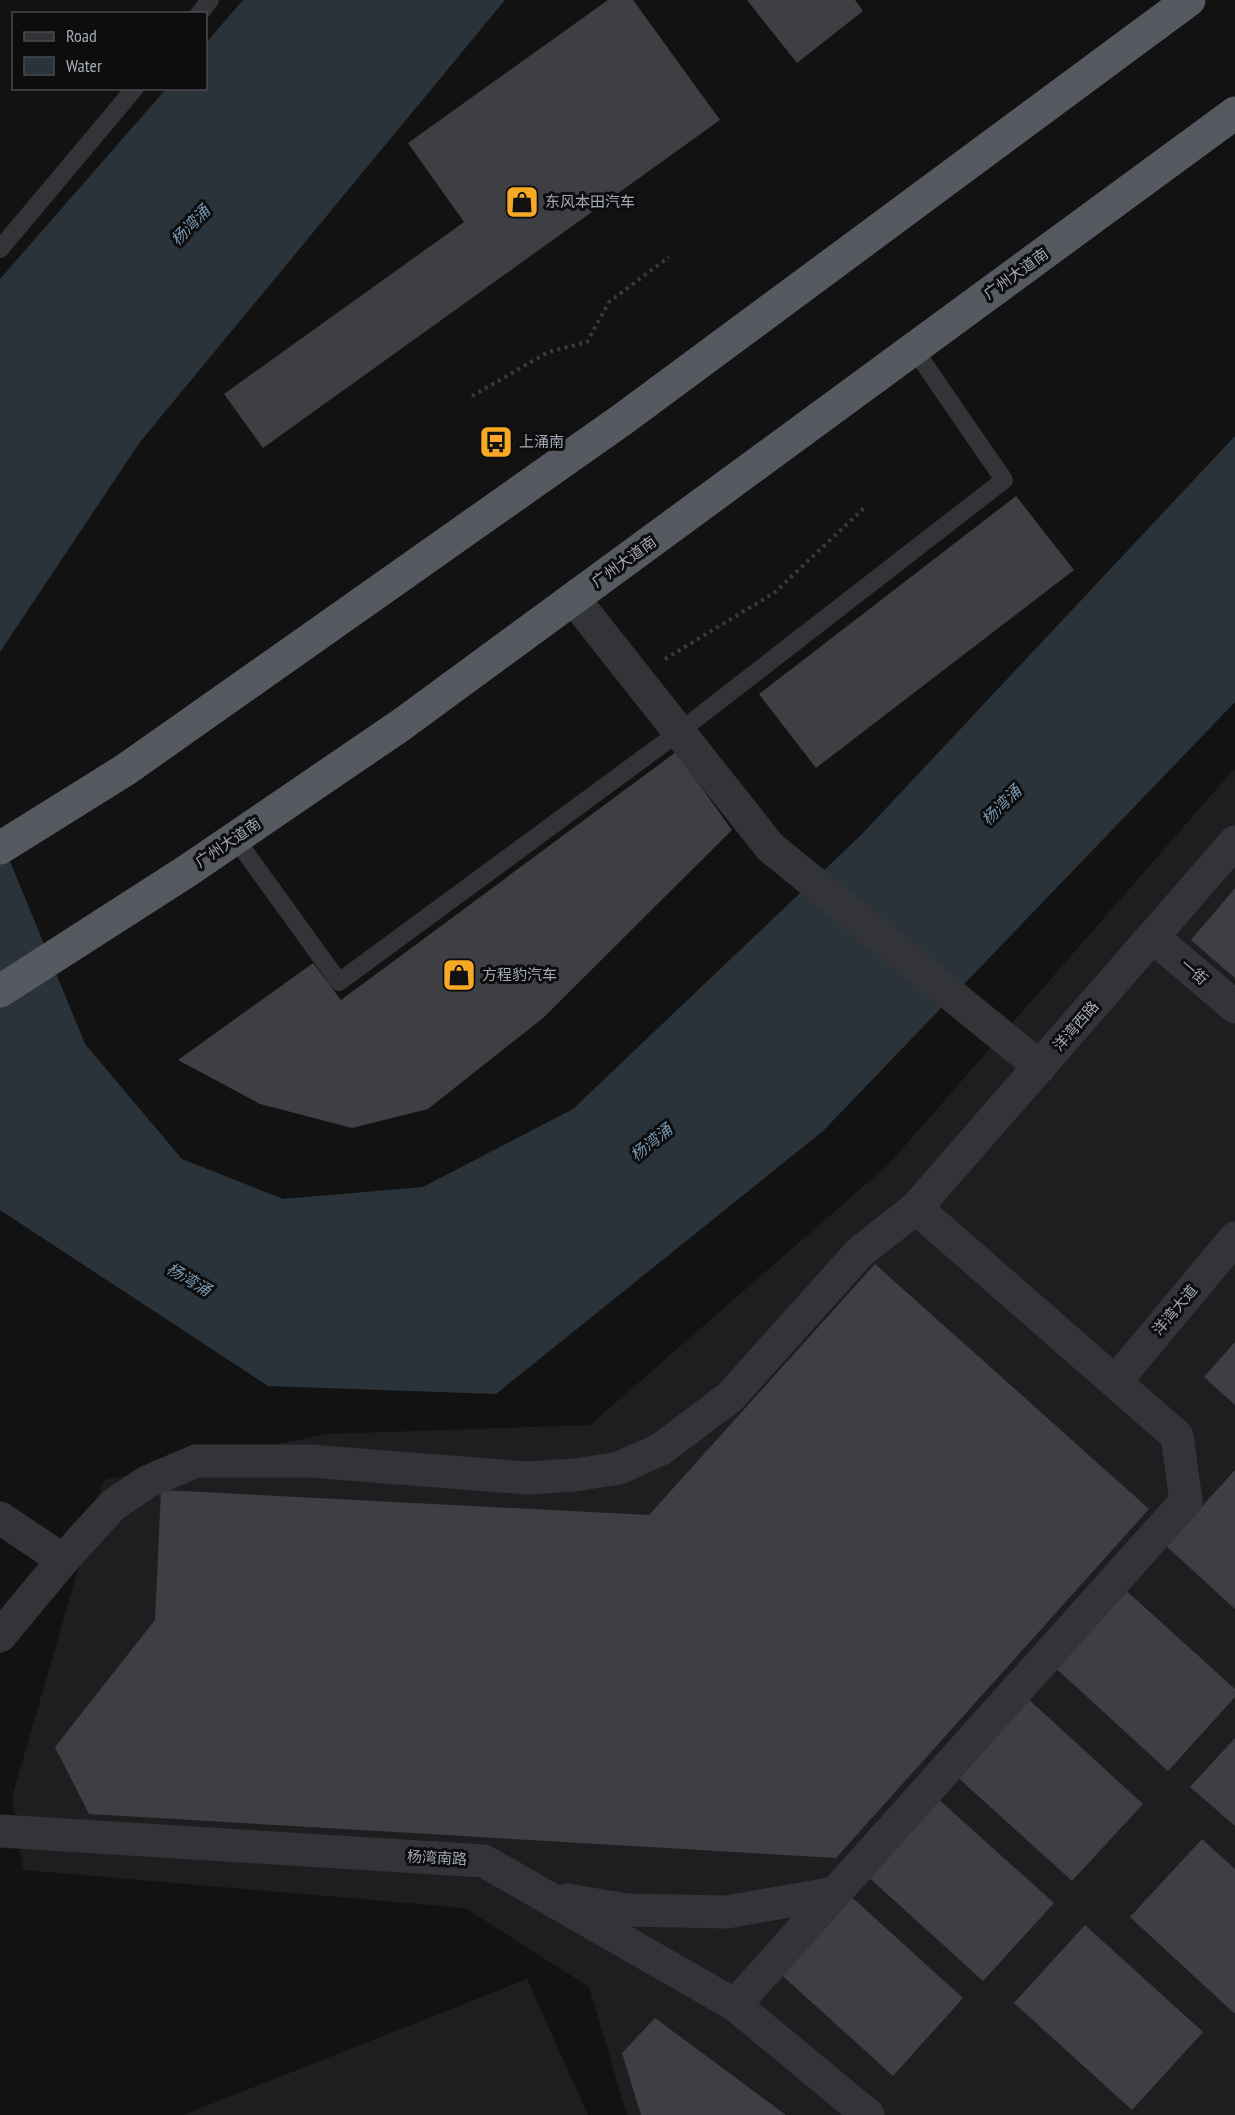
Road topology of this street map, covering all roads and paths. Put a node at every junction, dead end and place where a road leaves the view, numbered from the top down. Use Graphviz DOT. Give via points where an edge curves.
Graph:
graph roads {
  1 [pos="210,0"];
  2 [pos="1189,0"];
  3 [pos="201,12"];
  4 [pos="133,90"];
  5 [pos="1235,113"];
  6 [pos="0,249"];
  7 [pos="669,257"];
  8 [pos="914,349"];
  9 [pos="472,396"];
  10 [pos="864,508"];
  11 [pos="574,599"];
  12 [pos="658,664"];
  13 [pos="679,732"];
  14 [pos="235,838"];
  15 [pos="1235,843"];
  16 [pos="0,848"];
  17 [pos="1153,937"];
  18 [pos="0,991"];
  19 [pos="1235,1007"];
  20 [pos="1040,1067"];
  21 [pos="916,1208"];
  22 [pos="1235,1238"];
  23 [pos="1115,1382"];
  24 [pos="0,1518"];
  25 [pos="63,1560"];
  26 [pos="0,1636"];
  27 [pos="0,1831"];
  28 [pos="835,1893"];
  29 [pos="545,1896"];
  30 [pos="735,2005"];
  31 [pos="868,2115"];
  1 -- 3 [label="lane"];
  2 -- 16 [label="highway" via="623,419 125,770"];
  4 -- 6 [label="lane"];
  5 -- 8 [label="highway, 广州大道南"];
  7 -- 9 [label="path" via="609,302 587,342 548,352"];
  8 -- 11 [label="highway, 广州大道南"];
  8 -- 13 [label="lane" via="1004,480"];
  10 -- 12 [label="path" via="774,593"];
  11 -- 13 [label="street"];
  11 -- 14 [label="highway, 广州大道南" via="401,725"];
  13 -- 14 [label="lane" via="339,982"];
  13 -- 20 [label="street" via="770,847"];
  14 -- 18 [label="highway, 广州大道南"];
  15 -- 17 [label="street, 洋湾西路"];
  17 -- 19 [label="street, 一街"];
  17 -- 20 [label="street, 洋湾西路"];
  20 -- 21 [label="street, 洋湾西路"];
  21 -- 23 [label="street"];
  21 -- 25 [label="street, 洋湾西路" via="860,1252 730,1397 661,1449 619,1468 526,1478 309,1461 196,1461 147,1482 113,1505"];
  22 -- 23 [label="street, 洋湾大道"];
  23 -- 28 [label="street" via="1177,1436 1186,1501"];
  24 -- 25 [label="street"];
  25 -- 26 [label="street, 洋湾西路"];
  27 -- 29 [label="street, 杨湾南路" via="484,1861"];
  28 -- 29 [label="street" via="727,1912 627,1910"];
  28 -- 30 [label="street"];
  29 -- 30 [label="street, 杨湾南路"];
  30 -- 31 [label="street, 杨湾南路"];
}
